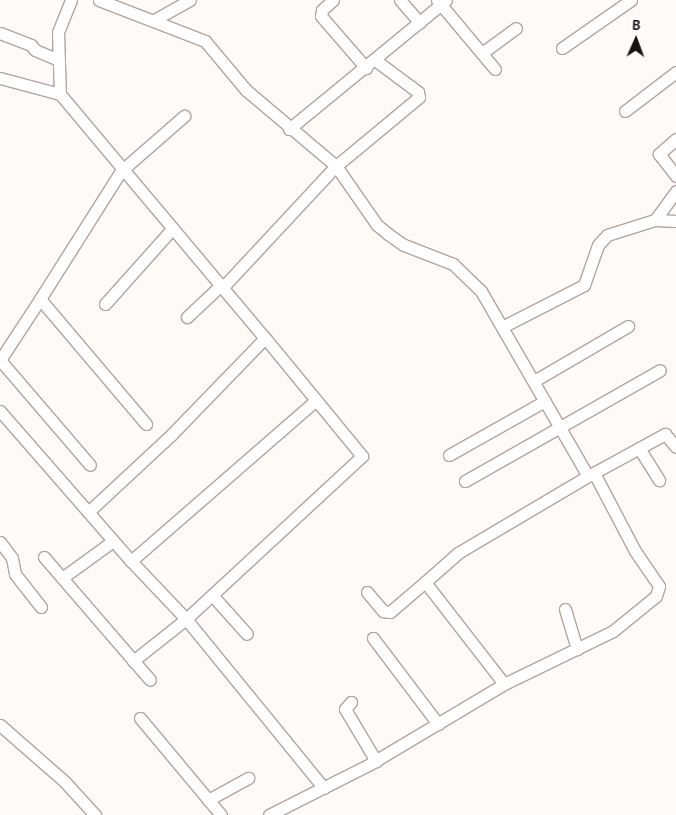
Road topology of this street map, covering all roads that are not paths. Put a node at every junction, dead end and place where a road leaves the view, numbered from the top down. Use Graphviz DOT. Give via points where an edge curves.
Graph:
graph roads {
  1 [pos="71,0"];
  2 [pos="99,0"];
  3 [pos="190,0"];
  4 [pos="333,0"];
  5 [pos="400,0"];
  6 [pos="631,0"];
  7 [pos="442,1"];
  8 [pos="154,20"];
  9 [pos="420,23"];
  10 [pos="516,28"];
  11 [pos="0,33"];
  12 [pos="562,48"];
  13 [pos="482,53"];
  14 [pos="59,60"];
  15 [pos="375,60"];
  16 [pos="366,68"];
  17 [pos="495,68"];
  18 [pos="676,72"];
  19 [pos="0,78"];
  20 [pos="60,94"];
  21 [pos="625,111"];
  22 [pos="184,116"];
  23 [pos="289,130"];
  24 [pos="676,139"];
  25 [pos="336,166"];
  26 [pos="121,171"];
  27 [pos="676,176"];
  28 [pos="676,191"];
  29 [pos="655,220"];
  30 [pos="676,221"];
  31 [pos="172,229"];
  32 [pos="222,286"];
  33 [pos="40,300"];
  34 [pos="105,304"];
  35 [pos="187,317"];
  36 [pos="628,326"];
  37 [pos="502,327"];
  38 [pos="265,338"];
  39 [pos="0,360"];
  40 [pos="660,370"];
  41 [pos="534,381"];
  42 [pos="316,400"];
  43 [pos="544,401"];
  44 [pos="0,412"];
  45 [pos="146,424"];
  46 [pos="558,425"];
  47 [pos="676,447"];
  48 [pos="639,448"];
  49 [pos="449,455"];
  50 [pos="90,466"];
  51 [pos="591,475"];
  52 [pos="659,480"];
  53 [pos="465,481"];
  54 [pos="88,512"];
  55 [pos="112,541"];
  56 [pos="0,542"];
  57 [pos="44,557"];
  58 [pos="131,561"];
  59 [pos="62,578"];
  60 [pos="425,582"];
  61 [pos="368,592"];
  62 [pos="212,595"];
  63 [pos="41,607"];
  64 [pos="565,609"];
  65 [pos="186,619"];
  66 [pos="247,634"];
  67 [pos="373,638"];
  68 [pos="578,649"];
  69 [pos="133,661"];
  70 [pos="150,680"];
  71 [pos="504,684"];
  72 [pos="351,702"];
  73 [pos="140,718"];
  74 [pos="438,724"];
  75 [pos="1,728"];
  76 [pos="376,761"];
  77 [pos="248,778"];
  78 [pos="324,788"];
  79 [pos="208,800"];
  80 [pos="95,815"];
  81 [pos="220,815"];
  82 [pos="269,815"];
  1 -- 14 [label="street" via="58,32"];
  2 -- 8 [label="street"];
  3 -- 8 [label="street"];
  4 -- 16 [label="street" via="322,10 321,16"];
  5 -- 9 [label="street"];
  6 -- 12 [label="street"];
  7 -- 9 [label="street"];
  7 -- 13 [label="street"];
  8 -- 23 [label="street" via="205,40 246,90"];
  9 -- 15 [label="street"];
  10 -- 13 [label="street"];
  11 -- 14 [label="street"];
  13 -- 17 [label="street"];
  14 -- 20 [label="street"];
  15 -- 16 [label="street"];
  15 -- 25 [label="street" via="420,95"];
  16 -- 23 [label="street"];
  18 -- 21 [label="street"];
  19 -- 20 [label="street"];
  20 -- 26 [label="street"];
  22 -- 26 [label="street"];
  23 -- 25 [label="street"];
  24 -- 27 [label="street" via="658,154"];
  25 -- 32 [label="street"];
  25 -- 37 [label="street" via="377,224 404,245 461,270 481,291"];
  26 -- 31 [label="street"];
  26 -- 33 [label="street"];
  28 -- 29 [label="street"];
  29 -- 30 [label="street"];
  29 -- 37 [label="street" via="607,234 598,245 584,285"];
  31 -- 32 [label="street"];
  31 -- 34 [label="street"];
  32 -- 35 [label="street"];
  32 -- 38 [label="street"];
  33 -- 39 [label="street"];
  33 -- 45 [label="street"];
  36 -- 41 [label="street"];
  37 -- 41 [label="street"];
  38 -- 42 [label="street"];
  38 -- 54 [label="street" via="171,435"];
  39 -- 50 [label="street"];
  40 -- 46 [label="street"];
  41 -- 43 [label="street"];
  42 -- 58 [label="street"];
  42 -- 62 [label="street" via="362,456"];
  43 -- 46 [label="street"];
  43 -- 49 [label="street"];
  44 -- 54 [label="street"];
  46 -- 51 [label="street"];
  46 -- 53 [label="street"];
  47 -- 48 [label="street" via="666,434"];
  48 -- 51 [label="street"];
  48 -- 52 [label="street"];
  51 -- 60 [label="street" via="458,553"];
  51 -- 68 [label="street" via="659,591 634,616"];
  54 -- 55 [label="street"];
  55 -- 58 [label="street"];
  55 -- 59 [label="street"];
  56 -- 63 [label="street" via="12,558 15,574"];
  57 -- 59 [label="street"];
  58 -- 65 [label="street"];
  59 -- 69 [label="street"];
  60 -- 61 [label="street" via="390,612 383,611"];
  60 -- 71 [label="street"];
  62 -- 65 [label="street"];
  62 -- 66 [label="street"];
  64 -- 68 [label="street"];
  65 -- 69 [label="street"];
  65 -- 78 [label="street"];
  67 -- 74 [label="street"];
  68 -- 71 [label="street"];
  69 -- 70 [label="street"];
  71 -- 74 [label="street"];
  72 -- 76 [label="street" via="345,709"];
  73 -- 79 [label="street"];
  74 -- 76 [label="street"];
  75 -- 80 [label="street" via="65,782"];
  76 -- 78 [label="street"];
  77 -- 79 [label="street"];
  78 -- 82 [label="street"];
  79 -- 81 [label="street"];
}
